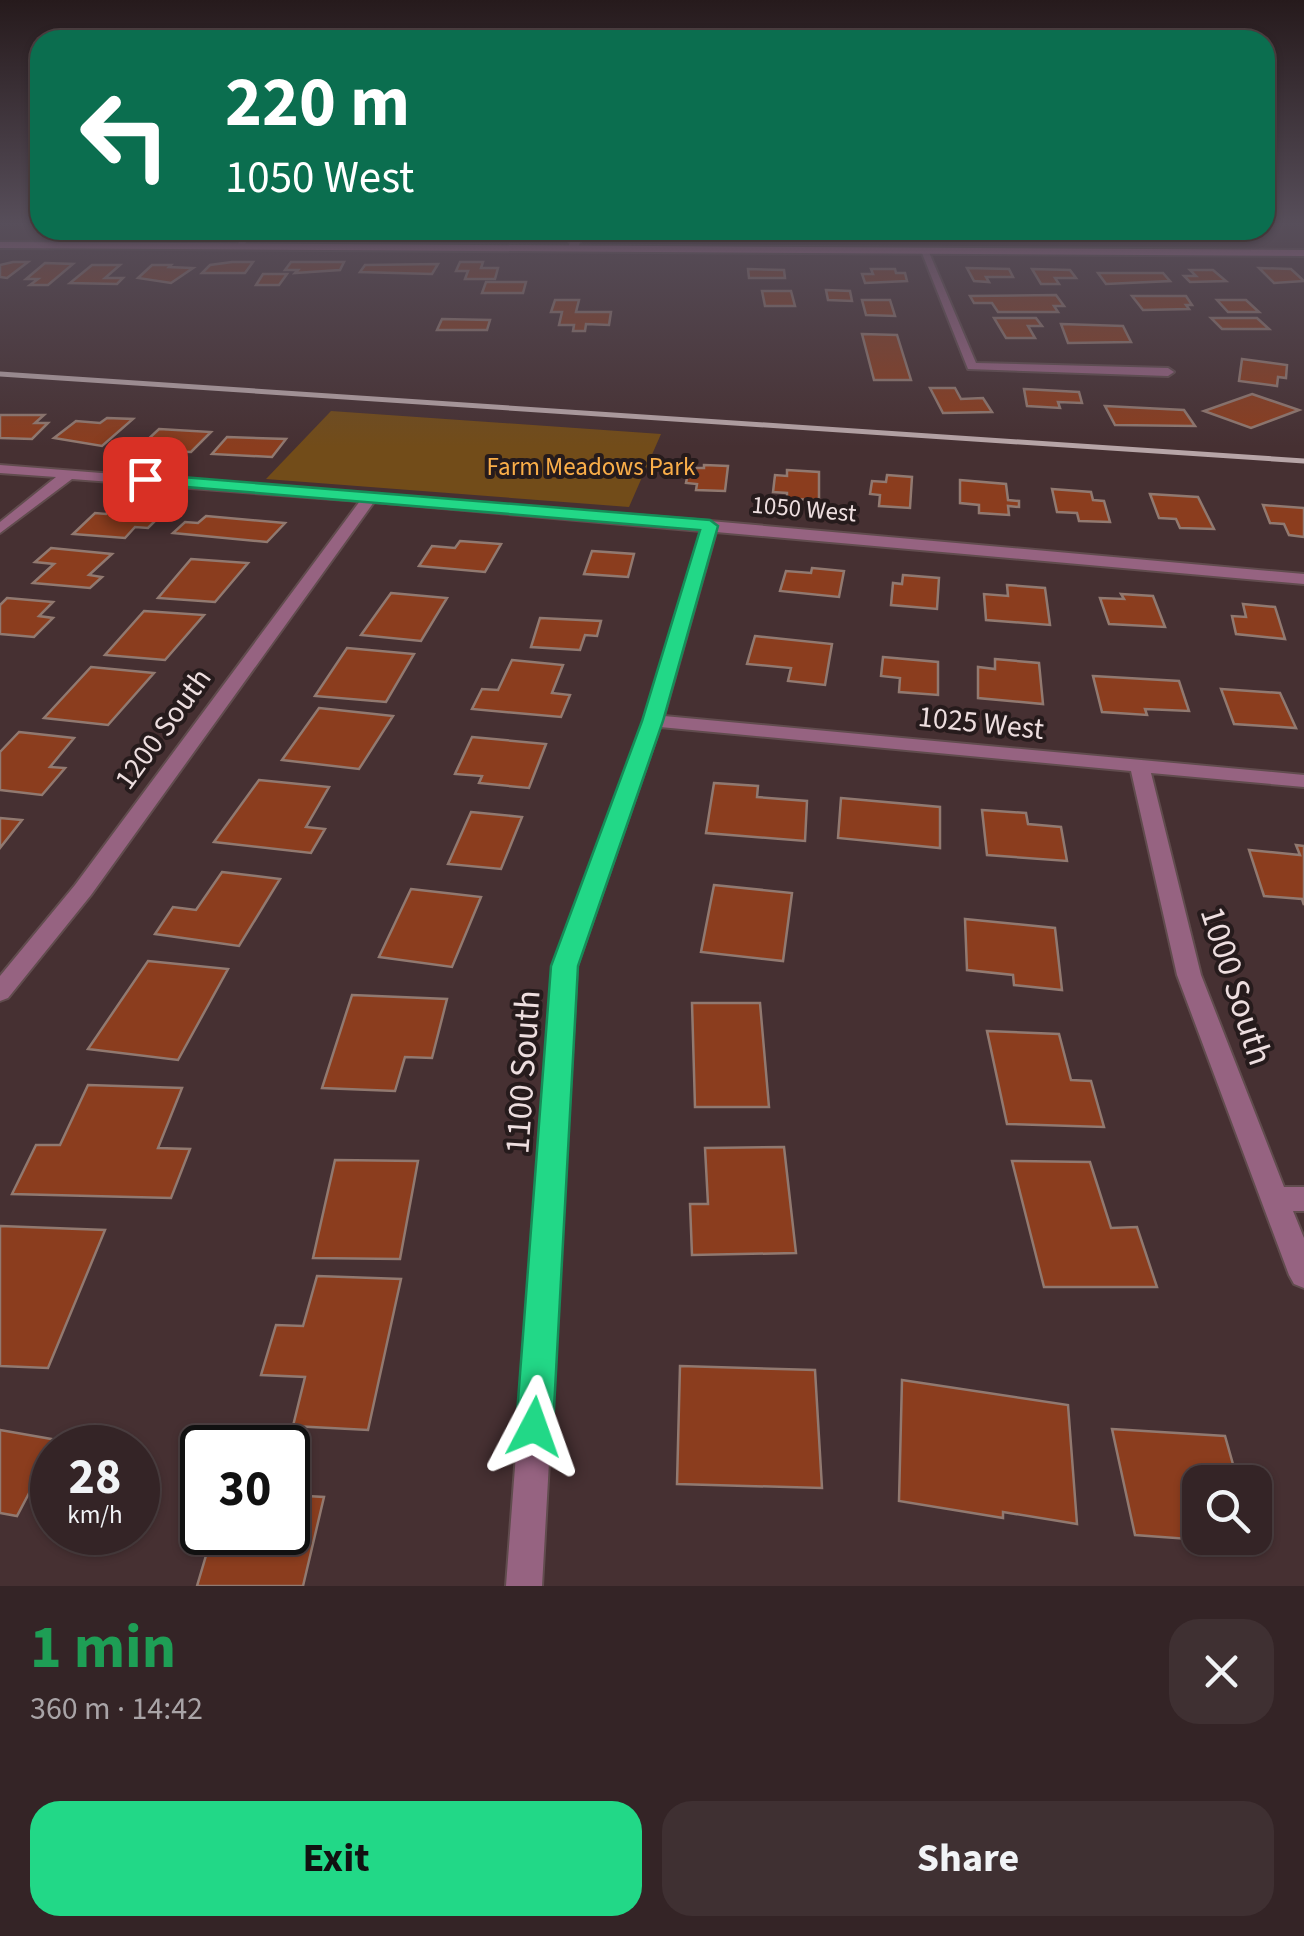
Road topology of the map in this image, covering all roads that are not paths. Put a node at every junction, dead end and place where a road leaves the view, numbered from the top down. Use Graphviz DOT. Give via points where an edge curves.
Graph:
graph roads {
  1 [pos="944,299"];
  2 [pos="1168,372"];
  3 [pos="0,470"];
  4 [pos="70,473"];
  5 [pos="370,497"];
  6 [pos="710,526"];
  7 [pos="0,530"];
  8 [pos="1304,579"];
  9 [pos="653,721"];
  10 [pos="1140,769"];
  11 [pos="1304,781"];
  12 [pos="0,992"];
  13 [pos="1290,1199"];
  14 [pos="1304,1275"];
  15 [pos="524,1586"];
  1 -- 2 [label="street" via="972,366"];
  3 -- 4 [label="street, 1050 West"];
  4 -- 5 [label="street, 1050 West"];
  4 -- 7 [label="street"];
  5 -- 6 [label="street, 1050 West"];
  5 -- 12 [label="street, 1200 South" via="83,890"];
  6 -- 8 [label="street, 1050 West"];
  6 -- 9 [label="street, 1100 South"];
  9 -- 10 [label="street, 1025 West"];
  9 -- 15 [label="street, 1100 South" via="565,966"];
  10 -- 11 [label="street, 1025 West"];
  10 -- 13 [label="street, 1000 South" via="1189,975"];
  13 -- 14 [label="street, 1000 South"];
}
